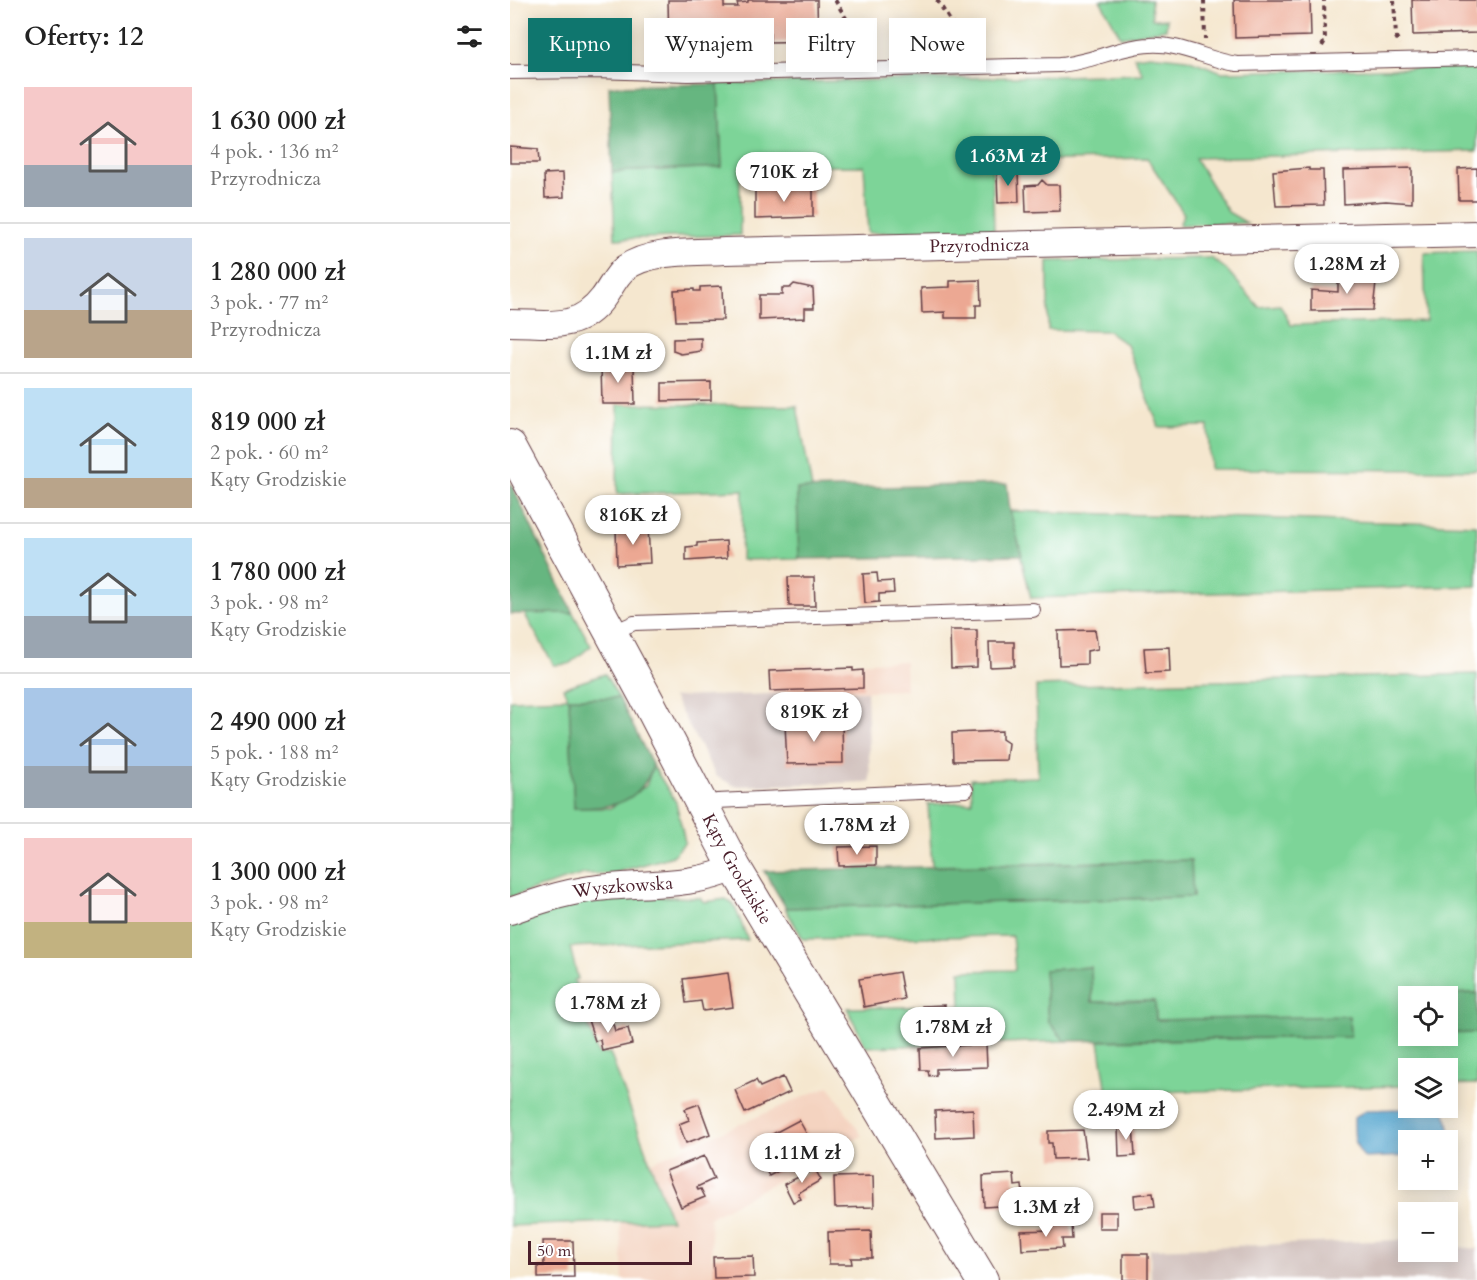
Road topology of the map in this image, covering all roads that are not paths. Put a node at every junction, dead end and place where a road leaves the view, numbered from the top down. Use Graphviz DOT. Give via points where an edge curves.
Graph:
graph roads {
  1 [pos="1477,58"];
  2 [pos="510,72"];
  3 [pos="1477,234"];
  4 [pos="510,323"];
  5 [pos="510,447"];
  6 [pos="1034,610"];
  7 [pos="611,633"];
  8 [pos="966,790"];
  9 [pos="702,807"];
  10 [pos="735,868"];
  11 [pos="510,911"];
  12 [pos="982,1280"];
  1 -- 2 [label="lane" via="1237,64 1177,46 1150,45 1059,65 688,74"];
  3 -- 4 [label="street, Przyrodnicza" via="659,255 624,269 594,309 580,319 568,324"];
  5 -- 7 [label="street, Kąty Grodziskie"];
  6 -- 7 [label="lane" via="634,623"];
  7 -- 9 [label="street, Kąty Grodziskie"];
  8 -- 9 [label="lane" via="717,801"];
  9 -- 10 [label="street, Kąty Grodziskie"];
  10 -- 11 [label="street, Wyszkowska" via="698,879 548,897"];
  10 -- 12 [label="street, Kąty Grodziskie"];
}
